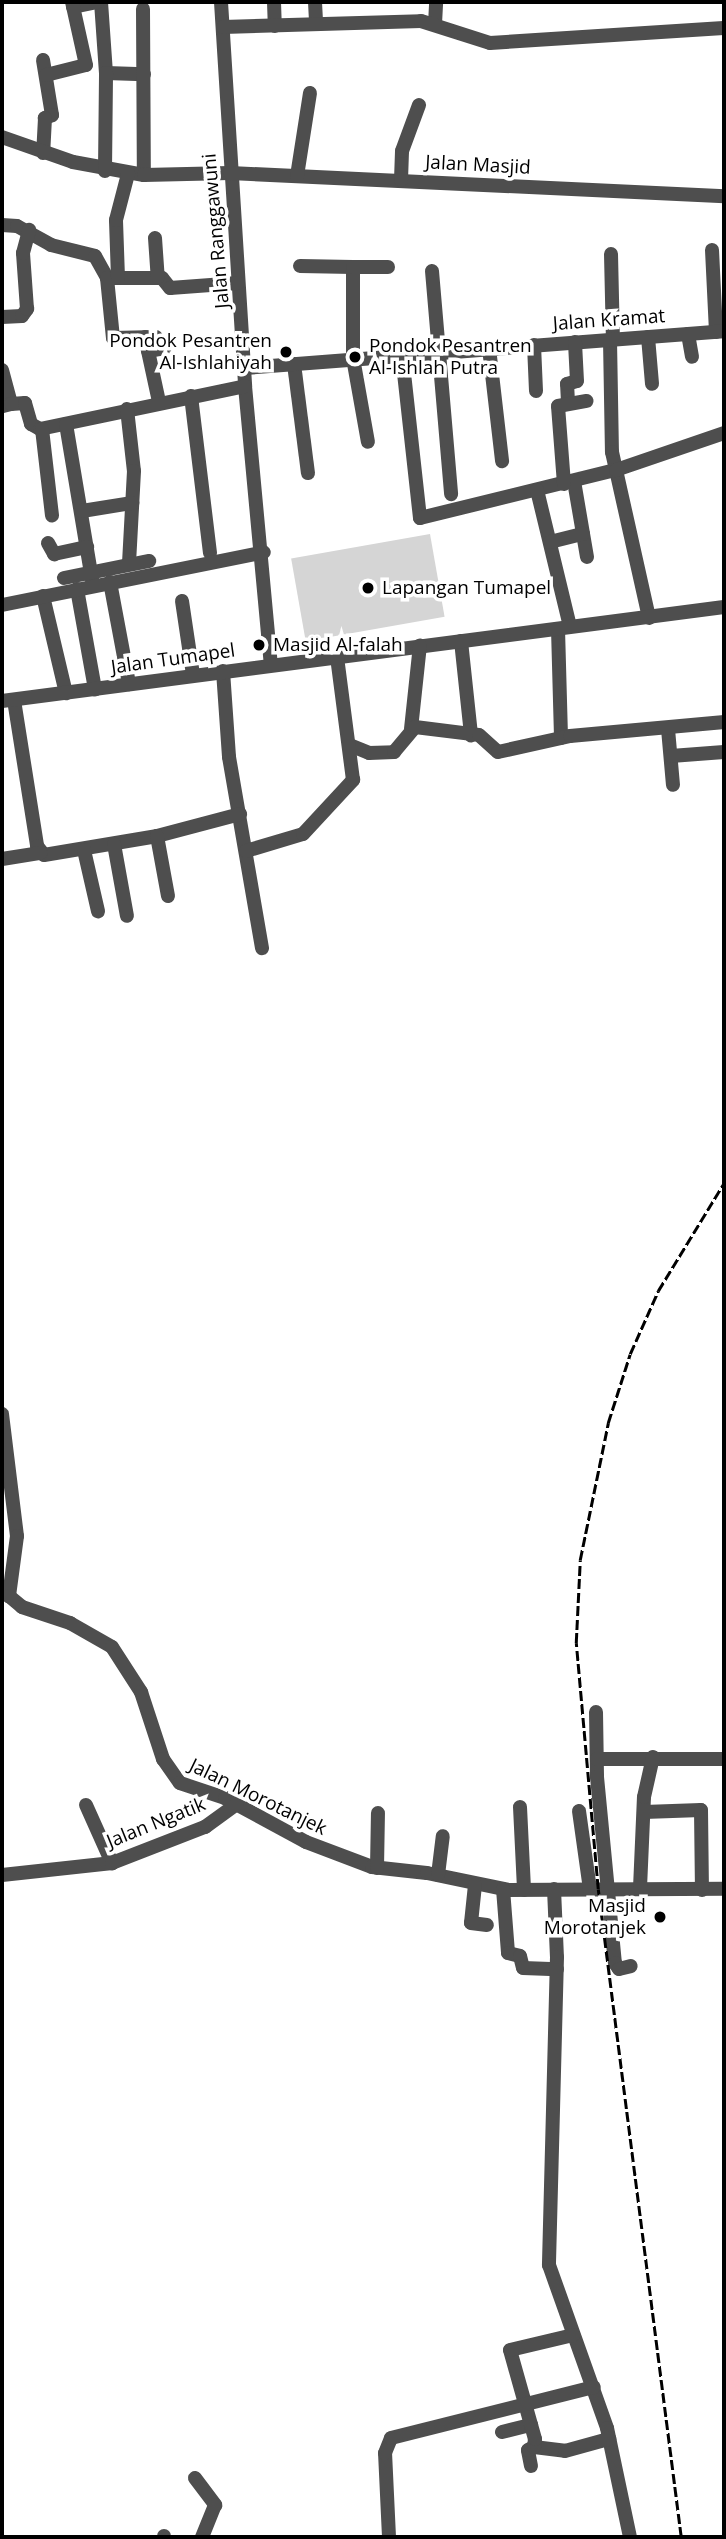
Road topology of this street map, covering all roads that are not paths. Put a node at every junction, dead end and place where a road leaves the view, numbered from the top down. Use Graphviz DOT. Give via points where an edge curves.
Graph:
graph roads {
  1 [pos="99,2"];
  2 [pos="221,2"];
  3 [pos="274,2"];
  4 [pos="315,2"];
  5 [pos="436,2"];
  6 [pos="73,4"];
  7 [pos="143,9"];
  8 [pos="316,23"];
  9 [pos="435,24"];
  10 [pos="275,26"];
  11 [pos="223,27"];
  12 [pos="724,28"];
  13 [pos="43,60"];
  14 [pos="106,74"];
  15 [pos="144,74"];
  16 [pos="46,75"];
  17 [pos="310,93"];
  18 [pos="419,105"];
  19 [pos="2,137"];
  20 [pos="43,153"];
  21 [pos="105,171"];
  22 [pos="230,173"];
  23 [pos="128,174"];
  24 [pos="144,175"];
  25 [pos="297,176"];
  26 [pos="401,180"];
  27 [pos="724,196"];
  28 [pos="2,225"];
  29 [pos="29,230"];
  30 [pos="155,239"];
  31 [pos="712,250"];
  32 [pos="611,254"];
  33 [pos="300,266"];
  34 [pos="353,267"];
  35 [pos="388,267"];
  36 [pos="432,271"];
  37 [pos="158,277"];
  38 [pos="113,278"];
  39 [pos="238,283"];
  40 [pos="2,317"];
  41 [pos="720,332"];
  42 [pos="688,334"];
  43 [pos="648,337"];
  44 [pos="612,339"];
  45 [pos="575,342"];
  46 [pos="534,345"];
  47 [pos="489,348"];
  48 [pos="436,352"];
  49 [pos="402,355"];
  50 [pos="353,358"];
  51 [pos="692,358"];
  52 [pos="294,363"];
  53 [pos="245,368"];
  54 [pos="2,370"];
  55 [pos="652,384"];
  56 [pos="245,386"];
  57 [pos="536,391"];
  58 [pos="191,396"];
  59 [pos="587,401"];
  60 [pos="159,402"];
  61 [pos="568,402"];
  62 [pos="6,406"];
  63 [pos="127,409"];
  64 [pos="66,424"];
  65 [pos="42,429"];
  66 [pos="724,433"];
  67 [pos="368,442"];
  68 [pos="614,460"];
  69 [pos="502,461"];
  70 [pos="308,473"];
  71 [pos="567,481"];
  72 [pos="537,490"];
  73 [pos="451,494"];
  74 [pos="132,503"];
  75 [pos="82,511"];
  76 [pos="52,515"];
  77 [pos="583,534"];
  78 [pos="48,542"];
  79 [pos="550,542"];
  80 [pos="263,546"];
  81 [pos="87,547"];
  82 [pos="210,553"];
  83 [pos="587,557"];
  84 [pos="149,561"];
  85 [pos="129,565"];
  86 [pos="64,578"];
  87 [pos="92,580"];
  88 [pos="110,582"];
  89 [pos="77,589"];
  90 [pos="43,596"];
  91 [pos="182,601"];
  92 [pos="2,605"];
  93 [pos="724,607"];
  94 [pos="649,618"];
  95 [pos="564,628"];
  96 [pos="461,640"];
  97 [pos="420,645"];
  98 [pos="337,656"];
  99 [pos="271,665"];
  100 [pos="223,671"];
  101 [pos="192,675"];
  102 [pos="129,684"];
  103 [pos="95,689"];
  104 [pos="66,693"];
  105 [pos="8,701"];
  106 [pos="724,722"];
  107 [pos="411,729"];
  108 [pos="668,729"];
  109 [pos="471,735"];
  110 [pos="562,738"];
  111 [pos="352,747"];
  112 [pos="724,752"];
  113 [pos="671,757"];
  114 [pos="673,785"];
  115 [pos="240,814"];
  116 [pos="157,836"];
  117 [pos="114,844"];
  118 [pos="84,849"];
  119 [pos="246,850"];
  120 [pos="41,853"];
  121 [pos="2,859"];
  122 [pos="168,896"];
  123 [pos="98,911"];
  124 [pos="127,916"];
  125 [pos="262,948"];
  126 [pos="2,1414"];
  127 [pos="596,1712"];
  128 [pos="653,1757"];
  129 [pos="597,1759"];
  130 [pos="724,1759"];
  131 [pos="237,1804"];
  132 [pos="86,1805"];
  133 [pos="520,1807"];
  134 [pos="579,1811"];
  135 [pos="378,1812"];
  136 [pos="643,1812"];
  137 [pos="443,1836"];
  138 [pos="112,1863"];
  139 [pos="377,1868"];
  140 [pos="2,1875"];
  141 [pos="438,1875"];
  142 [pos="475,1885"];
  143 [pos="640,1888"];
  144 [pos="554,1889"];
  145 [pos="590,1889"];
  146 [pos="609,1889"];
  147 [pos="724,1889"];
  148 [pos="524,1890"];
  149 [pos="702,1890"];
  150 [pos="503,1900"];
  151 [pos="487,1925"];
  152 [pos="557,1964"];
  153 [pos="631,1966"];
  154 [pos="573,2335"];
  155 [pos="594,2387"];
  156 [pos="524,2405"];
  157 [pos="531,2425"];
  158 [pos="502,2432"];
  159 [pos="609,2439"];
  160 [pos="531,2449"];
  161 [pos="513,2455"];
  162 [pos="531,2466"];
  163 [pos="195,2478"];
  164 [pos="202,2537"];
  165 [pos="389,2537"];
  166 [pos="630,2537"];
  1 -- 6 [label="street"];
  1 -- 14 [label="street"];
  2 -- 11 [label="street, Jalan Ranggawuni"];
  3 -- 10 [label="street"];
  4 -- 8 [label="street"];
  5 -- 9 [label="street"];
  6 -- 16 [label="street" via="86,65"];
  7 -- 15 [label="street"];
  8 -- 9 [label="street"];
  8 -- 10 [label="street"];
  9 -- 12 [label="street" via="490,43"];
  10 -- 11 [label="street"];
  11 -- 22 [label="street, Jalan Ranggawuni"];
  13 -- 16 [label="street"];
  14 -- 15 [label="street"];
  14 -- 21 [label="street"];
  15 -- 24 [label="street"];
  16 -- 20 [label="street" via="52,115 45,118"];
  17 -- 25 [label="street"];
  18 -- 26 [label="street" via="402,151"];
  19 -- 20 [label="street, Jalan Masjid"];
  20 -- 21 [label="street, Jalan Masjid"];
  21 -- 23 [label="street, Jalan Masjid"];
  22 -- 24 [label="street, Jalan Masjid"];
  22 -- 25 [label="street, Jalan Masjid"];
  22 -- 39 [label="street, Jalan Ranggawuni"];
  23 -- 24 [label="street, Jalan Masjid"];
  23 -- 38 [label="street" via="116,220"];
  25 -- 26 [label="street, Jalan Masjid"];
  26 -- 27 [label="street, Jalan Masjid"];
  28 -- 29 [label="street"];
  29 -- 38 [label="street" via="51,245 95,256"];
  29 -- 40 [label="street" via="23,253 25,313"];
  30 -- 37 [label="street"];
  31 -- 41 [label="street"];
  32 -- 44 [label="street"];
  33 -- 34 [label="street"];
  34 -- 35 [label="street"];
  34 -- 50 [label="street"];
  36 -- 48 [label="street"];
  37 -- 38 [label="street"];
  37 -- 39 [label="street" via="172,289"];
  38 -- 60 [label="street" via="113,338 154,343"];
  39 -- 53 [label="street, Jalan Ranggawuni"];
  41 -- 42 [label="street, Jalan Kramat"];
  42 -- 43 [label="street, Jalan Kramat"];
  42 -- 51 [label="street"];
  43 -- 44 [label="street, Jalan Kramat"];
  43 -- 55 [label="street"];
  44 -- 45 [label="street, Jalan Kramat"];
  44 -- 68 [label="street"];
  45 -- 46 [label="street, Jalan Kramat"];
  45 -- 61 [label="street" via="577,381 566,384"];
  46 -- 47 [label="street, Jalan Kramat"];
  46 -- 57 [label="street"];
  47 -- 48 [label="street, Jalan Kramat"];
  47 -- 69 [label="street"];
  48 -- 49 [label="street, Jalan Kramat"];
  48 -- 73 [label="street"];
  49 -- 50 [label="street, Jalan Kramat"];
  49 -- 72 [label="street" via="419,513"];
  50 -- 52 [label="street, Jalan Kramat"];
  50 -- 67 [label="street"];
  52 -- 53 [label="street, Jalan Kramat"];
  52 -- 70 [label="street"];
  53 -- 56 [label="street, Jalan Ranggawuni"];
  54 -- 62 [label="street"];
  56 -- 58 [label="street"];
  56 -- 80 [label="street, Jalan Ranggawuni"];
  58 -- 60 [label="street"];
  58 -- 82 [label="street"];
  59 -- 61 [label="street"];
  60 -- 63 [label="street"];
  61 -- 71 [label="street" via="558,407"];
  62 -- 65 [label="street" via="25,403 31,424"];
  63 -- 64 [label="street"];
  63 -- 74 [label="street"];
  64 -- 65 [label="street"];
  64 -- 75 [label="street"];
  65 -- 76 [label="street"];
  66 -- 68 [label="street"];
  68 -- 71 [label="street"];
  68 -- 94 [label="street"];
  71 -- 72 [label="street"];
  71 -- 77 [label="street"];
  72 -- 79 [label="street"];
  74 -- 75 [label="street"];
  74 -- 85 [label="street"];
  75 -- 81 [label="street"];
  77 -- 79 [label="street"];
  77 -- 83 [label="street"];
  78 -- 81 [label="street" via="54,554"];
  79 -- 95 [label="street"];
  80 -- 88 [label="street"];
  80 -- 99 [label="street, Jalan Ranggawuni"];
  81 -- 87 [label="street"];
  84 -- 85 [label="street"];
  85 -- 87 [label="street"];
  86 -- 87 [label="street"];
  87 -- 88 [label="street"];
  87 -- 89 [label="street"];
  88 -- 102 [label="street"];
  89 -- 90 [label="street"];
  89 -- 103 [label="street"];
  90 -- 92 [label="street"];
  90 -- 104 [label="street"];
  91 -- 101 [label="street"];
  93 -- 94 [label="street, Jalan Tumapel"];
  94 -- 95 [label="street, Jalan Tumapel"];
  95 -- 96 [label="street, Jalan Tumapel"];
  95 -- 110 [label="street"];
  96 -- 97 [label="street, Jalan Tumapel"];
  96 -- 109 [label="street"];
  97 -- 98 [label="street, Jalan Tumapel"];
  97 -- 107 [label="street"];
  98 -- 99 [label="street, Jalan Tumapel"];
  98 -- 111 [label="street"];
  99 -- 100 [label="street, Jalan Tumapel"];
  100 -- 101 [label="street, Jalan Tumapel"];
  100 -- 115 [label="street" via="229,757"];
  101 -- 102 [label="street, Jalan Tumapel"];
  102 -- 103 [label="street, Jalan Tumapel"];
  103 -- 104 [label="street, Jalan Tumapel"];
  104 -- 105 [label="street, Jalan Tumapel"];
  105 -- 120 [label="street"];
  106 -- 108 [label="street"];
  107 -- 109 [label="street" via="425,726"];
  107 -- 111 [label="street" via="394,752 378,754"];
  108 -- 110 [label="street"];
  108 -- 113 [label="street"];
  109 -- 110 [label="street" via="484,737 498,752"];
  111 -- 119 [label="street" via="353,780 318,822 294,838"];
  112 -- 113 [label="street"];
  113 -- 114 [label="street"];
  115 -- 116 [label="street"];
  115 -- 119 [label="street"];
  116 -- 117 [label="street"];
  116 -- 122 [label="street"];
  117 -- 118 [label="street"];
  117 -- 124 [label="street"];
  118 -- 120 [label="street" via="51,856"];
  118 -- 123 [label="street"];
  119 -- 125 [label="street"];
  120 -- 121 [label="street"];
  126 -- 131 [label="street, Jalan Morotanjek" via="16,1518 17,1553 9,1596 13,1603 79,1627 112,1647 141,1692 174,1779"];
  127 -- 129 [label="street"];
  128 -- 129 [label="street"];
  128 -- 130 [label="street"];
  128 -- 136 [label="street"];
  129 -- 146 [label="street"];
  131 -- 138 [label="street, Jalan Ngatik" via="205,1827"];
  131 -- 139 [label="street, Jalan Morotanjek" via="306,1842"];
  132 -- 138 [label="street"];
  133 -- 148 [label="street"];
  134 -- 145 [label="street"];
  135 -- 139 [label="street" via="384,1830"];
  136 -- 143 [label="street"];
  136 -- 149 [label="street" via="701,1810"];
  137 -- 141 [label="street"];
  138 -- 140 [label="street, Jalan Ngatik"];
  139 -- 141 [label="street, Jalan Morotanjek"];
  141 -- 142 [label="street, Jalan Morotanjek"];
  142 -- 150 [label="street, Jalan Morotanjek"];
  142 -- 151 [label="street" via="471,1923"];
  143 -- 146 [label="street, Jalan Morotanjek"];
  143 -- 149 [label="street, Jalan Morotanjek"];
  144 -- 145 [label="street, Jalan Morotanjek"];
  144 -- 148 [label="street, Jalan Morotanjek"];
  144 -- 152 [label="street"];
  145 -- 146 [label="street, Jalan Morotanjek"];
  146 -- 153 [label="street" via="615,1963 619,1969"];
  147 -- 149 [label="street, Jalan Morotanjek"];
  148 -- 150 [label="street, Jalan Morotanjek"];
  150 -- 152 [label="street" via="509,1953 520,1956 523,1968"];
  152 -- 154 [label="street" via="548,2248 555,2290"];
  154 -- 155 [label="street"];
  154 -- 156 [label="street" via="510,2350"];
  155 -- 156 [label="street"];
  155 -- 159 [label="street"];
  156 -- 157 [label="street"];
  156 -- 165 [label="street" via="391,2438 385,2453"];
  157 -- 158 [label="street"];
  157 -- 160 [label="street"];
  159 -- 160 [label="street" via="565,2451"];
  159 -- 166 [label="street"];
  160 -- 161 [label="street"];
  160 -- 162 [label="street"];
  163 -- 164 [label="street" via="215,2505"];
}
